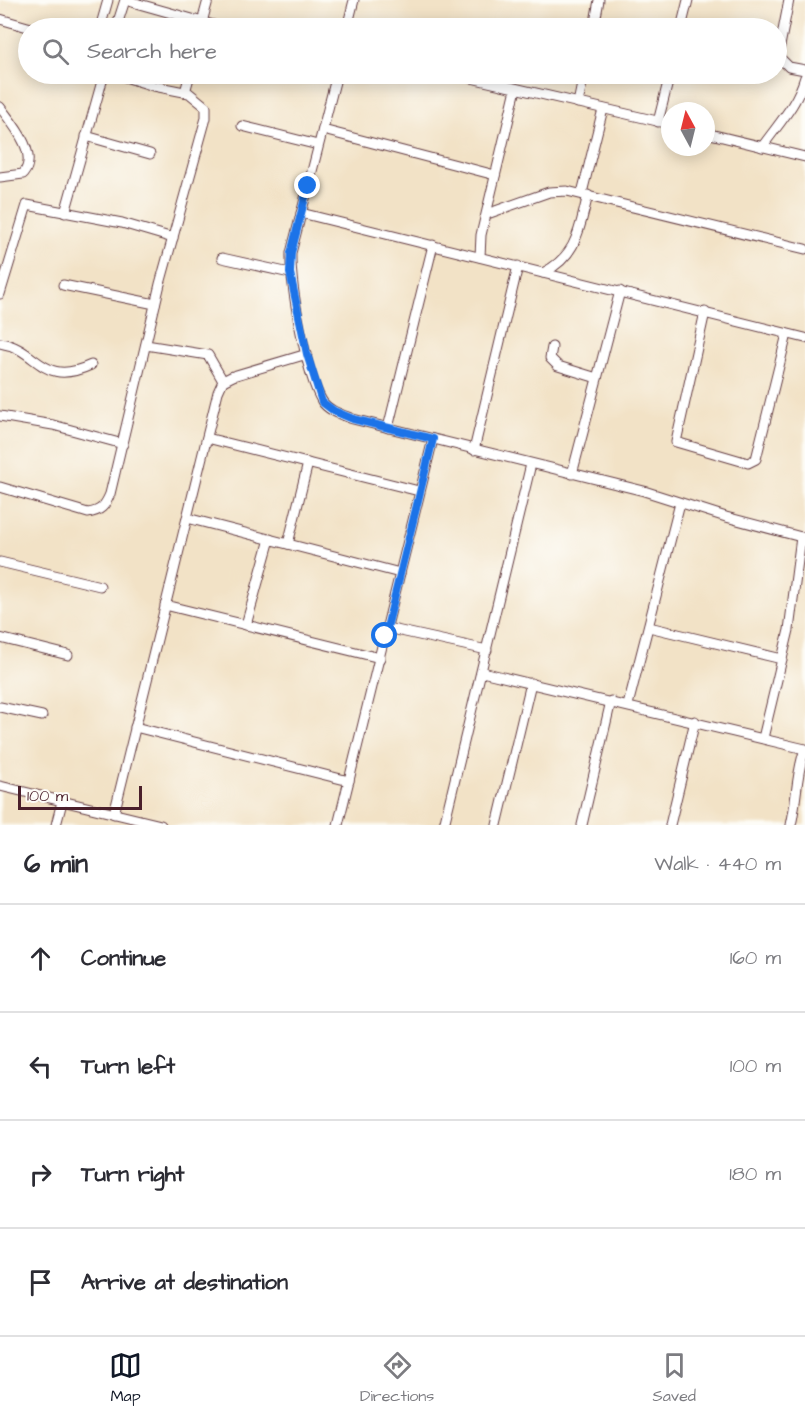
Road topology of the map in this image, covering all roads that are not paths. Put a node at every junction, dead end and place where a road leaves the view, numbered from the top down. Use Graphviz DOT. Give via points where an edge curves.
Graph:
graph roads {
  1 [pos="108,0"];
  2 [pos="208,0"];
  3 [pos="354,0"];
  4 [pos="599,0"];
  5 [pos="688,0"];
  6 [pos="789,0"];
  7 [pos="103,18"];
  8 [pos="119,18"];
  9 [pos="177,18"];
  10 [pos="203,18"];
  11 [pos="350,18"];
  12 [pos="596,18"];
  13 [pos="684,18"];
  14 [pos="785,18"];
  15 [pos="0,19"];
  16 [pos="18,24"];
  17 [pos="787,65"];
  18 [pos="805,70"];
  19 [pos="805,77"];
  20 [pos="101,84"];
  21 [pos="148,84"];
  22 [pos="187,84"];
  23 [pos="334,84"];
  24 [pos="495,84"];
  25 [pos="582,84"];
  26 [pos="668,84"];
  27 [pos="516,89"];
  28 [pos="185,92"];
  29 [pos="578,103"];
  30 [pos="0,107"];
  31 [pos="603,109"];
  32 [pos="658,122"];
  33 [pos="661,122"];
  34 [pos="242,126"];
  35 [pos="322,130"];
  36 [pos="715,135"];
  37 [pos="86,136"];
  38 [pos="318,145"];
  39 [pos="762,147"];
  40 [pos="150,154"];
  41 [pos="805,157"];
  42 [pos="495,175"];
  43 [pos="0,177"];
  44 [pos="585,194"];
  45 [pos="65,213"];
  46 [pos="301,213"];
  47 [pos="487,214"];
  48 [pos="173,238"];
  49 [pos="433,245"];
  50 [pos="805,249"];
  51 [pos="480,257"];
  52 [pos="222,258"];
  53 [pos="518,266"];
  54 [pos="290,273"];
  55 [pos="543,273"];
  56 [pos="63,285"];
  57 [pos="620,291"];
  58 [pos="0,294"];
  59 [pos="155,304"];
  60 [pos="705,312"];
  61 [pos="788,334"];
  62 [pos="805,338"];
  63 [pos="0,343"];
  64 [pos="146,345"];
  65 [pos="552,347"];
  66 [pos="307,354"];
  67 [pos="91,365"];
  68 [pos="597,378"];
  69 [pos="223,381"];
  70 [pos="0,416"];
  71 [pos="388,428"];
  72 [pos="207,438"];
  73 [pos="433,439"];
  74 [pos="123,444"];
  75 [pos="474,450"];
  76 [pos="308,463"];
  77 [pos="531,464"];
  78 [pos="572,474"];
  79 [pos="1,491"];
  80 [pos="419,491"];
  81 [pos="680,503"];
  82 [pos="187,518"];
  83 [pos="803,537"];
  84 [pos="270,539"];
  85 [pos="288,544"];
  86 [pos="0,562"];
  87 [pos="400,573"];
  88 [pos="100,586"];
  89 [pos="165,605"];
  90 [pos="246,625"];
  91 [pos="649,627"];
  92 [pos="387,628"];
  93 [pos="0,638"];
  94 [pos="487,650"];
  95 [pos="68,655"];
  96 [pos="380,658"];
  97 [pos="782,659"];
  98 [pos="482,672"];
  99 [pos="531,683"];
  100 [pos="611,701"];
  101 [pos="628,705"];
  102 [pos="0,706"];
  103 [pos="42,717"];
  104 [pos="695,721"];
  105 [pos="135,727"];
  106 [pos="764,738"];
  107 [pos="805,749"];
  108 [pos="349,781"];
  109 [pos="0,786"];
  110 [pos="62,802"];
  111 [pos="114,814"];
  112 [pos="794,815"];
  113 [pos="805,817"];
  114 [pos="149,824"];
  115 [pos="56,825"];
  116 [pos="161,825"];
  117 [pos="338,825"];
  118 [pos="444,825"];
  119 [pos="497,825"];
  120 [pos="582,825"];
  121 [pos="670,825"];
  122 [pos="791,825"];
  1 -- 7 [label="street"];
  2 -- 10 [label="street"];
  3 -- 11 [label="street"];
  4 -- 12 [label="street"];
  5 -- 13 [label="street"];
  6 -- 14 [label="street"];
  8 -- 9 [label="street" via="124,0"];
  15 -- 16 [label="street"];
  17 -- 18 [label="street"];
  19 -- 39 [label="street" via="790,112"];
  20 -- 37 [label="street"];
  21 -- 28 [label="street"];
  22 -- 28 [label="street"];
  23 -- 35 [label="street"];
  24 -- 27 [label="street"];
  25 -- 29 [label="street"];
  26 -- 32 [label="street"];
  27 -- 29 [label="street"];
  27 -- 42 [label="street"];
  28 -- 48 [label="street" via="199,98 206,107 206,118"];
  29 -- 31 [label="street"];
  30 -- 43 [label="street" via="22,139 27,163 23,174"];
  31 -- 32 [label="street"];
  31 -- 44 [label="street"];
  32 -- 33 [label="street"];
  34 -- 38 [label="street"];
  35 -- 38 [label="street"];
  35 -- 42 [label="street"];
  36 -- 39 [label="street"];
  37 -- 40 [label="street"];
  37 -- 45 [label="street"];
  38 -- 46 [label="street"];
  39 -- 41 [label="street"];
  42 -- 47 [label="street"];
  44 -- 47 [label="street" via="549,192"];
  44 -- 50 [label="street"];
  44 -- 55 [label="street" via="575,242 568,255"];
  45 -- 48 [label="street" via="122,223"];
  45 -- 58 [label="street" via="34,205 24,208"];
  46 -- 49 [label="street"];
  46 -- 54 [label="street"];
  47 -- 51 [label="street"];
  48 -- 59 [label="street"];
  49 -- 51 [label="street"];
  49 -- 71 [label="street"];
  51 -- 53 [label="street"];
  52 -- 54 [label="street"];
  53 -- 55 [label="street"];
  53 -- 75 [label="street"];
  54 -- 66 [label="street"];
  55 -- 57 [label="street"];
  56 -- 59 [label="street"];
  57 -- 60 [label="street"];
  57 -- 68 [label="street"];
  59 -- 64 [label="street"];
  60 -- 61 [label="street"];
  60 -- 61 [label="street" via="676,442 748,463 756,459"];
  61 -- 62 [label="street"];
  63 -- 67 [label="street" via="16,346 42,368 75,372"];
  64 -- 69 [label="street" via="208,355"];
  64 -- 74 [label="street"];
  65 -- 68 [label="street" via="550,358 558,366"];
  66 -- 69 [label="street"];
  66 -- 71 [label="street" via="322,402 353,419"];
  68 -- 78 [label="street"];
  69 -- 72 [label="street"];
  70 -- 74 [label="street"];
  71 -- 73 [label="street"];
  72 -- 76 [label="street"];
  72 -- 82 [label="street"];
  73 -- 75 [label="street"];
  73 -- 80 [label="street"];
  74 -- 79 [label="street" via="106,505 98,512 88,513"];
  75 -- 77 [label="street"];
  76 -- 80 [label="street"];
  76 -- 85 [label="street"];
  77 -- 78 [label="street"];
  77 -- 94 [label="street"];
  78 -- 81 [label="street"];
  80 -- 87 [label="street"];
  81 -- 83 [label="street"];
  81 -- 91 [label="street"];
  82 -- 84 [label="street"];
  82 -- 89 [label="street"];
  83 -- 97 [label="street"];
  84 -- 85 [label="street"];
  84 -- 90 [label="street"];
  85 -- 87 [label="street"];
  86 -- 88 [label="street"];
  87 -- 92 [label="street"];
  89 -- 90 [label="street"];
  89 -- 105 [label="street"];
  90 -- 96 [label="street"];
  91 -- 97 [label="street"];
  91 -- 101 [label="street"];
  92 -- 94 [label="street"];
  92 -- 96 [label="street"];
  93 -- 95 [label="street"];
  94 -- 98 [label="street"];
  96 -- 108 [label="street"];
  97 -- 106 [label="street"];
  98 -- 99 [label="street"];
  98 -- 118 [label="street"];
  99 -- 100 [label="street"];
  99 -- 119 [label="street"];
  100 -- 101 [label="street"];
  100 -- 120 [label="street"];
  101 -- 104 [label="street"];
  102 -- 103 [label="street"];
  104 -- 106 [label="street"];
  104 -- 121 [label="street"];
  105 -- 108 [label="street"];
  105 -- 111 [label="street"];
  106 -- 107 [label="street"];
  107 -- 112 [label="street"];
  108 -- 117 [label="street"];
  109 -- 110 [label="street"];
  110 -- 111 [label="street"];
  110 -- 115 [label="street"];
  111 -- 114 [label="street"];
  112 -- 113 [label="street"];
  112 -- 122 [label="street"];
  114 -- 116 [label="street"];
}
